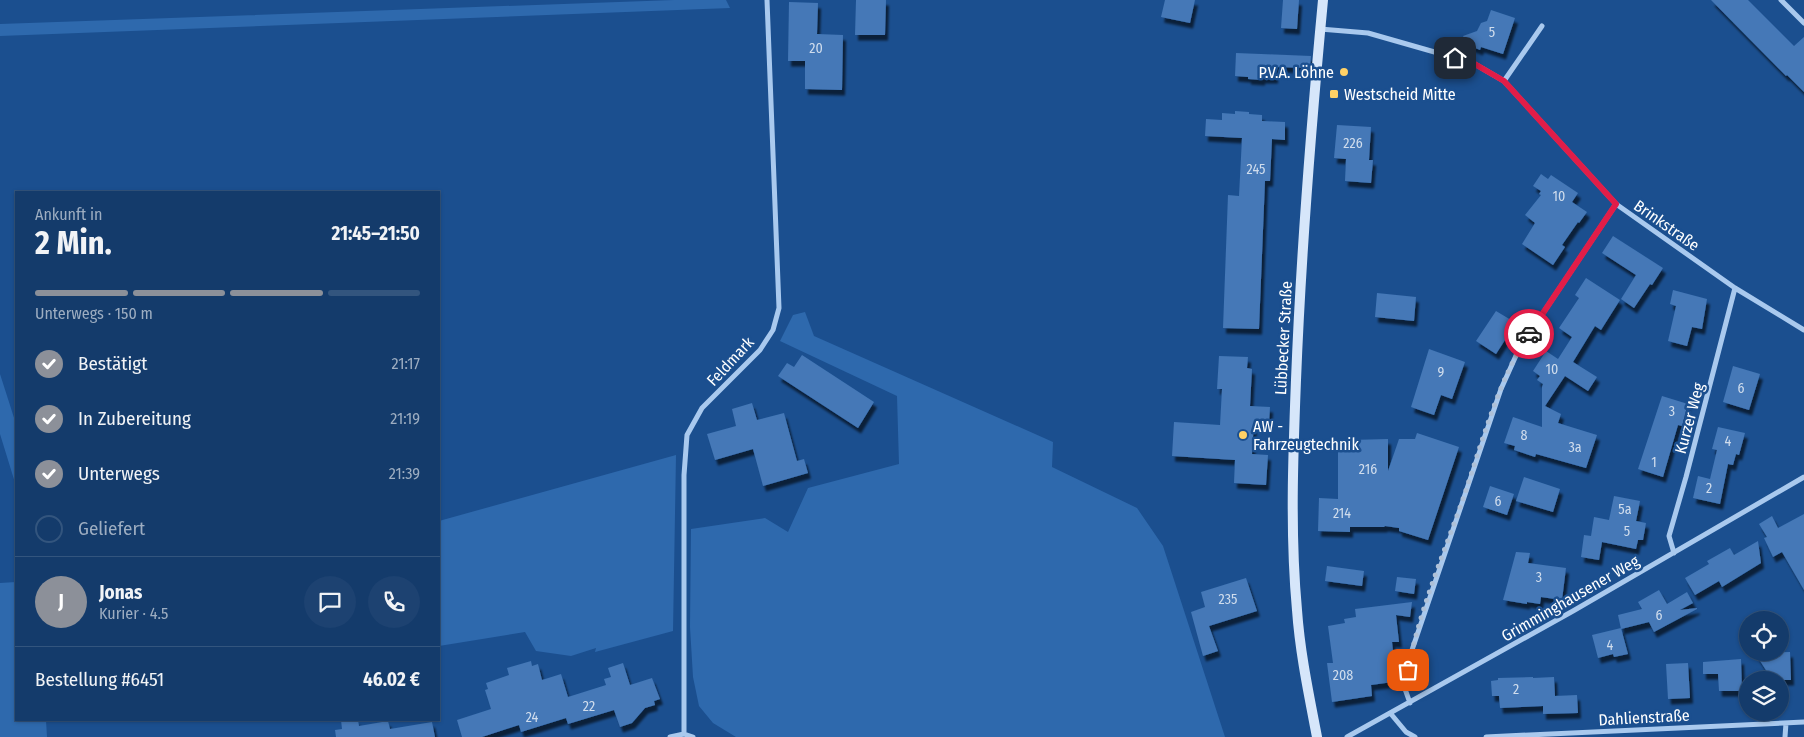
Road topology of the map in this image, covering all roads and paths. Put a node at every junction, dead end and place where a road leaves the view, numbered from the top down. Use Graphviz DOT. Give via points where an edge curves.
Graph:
graph roads {
  1 [pos="767,0"];
  2 [pos="1323,0"];
  3 [pos="1781,0"];
  4 [pos="1804,23"];
  5 [pos="1542,26"];
  6 [pos="1320,29"];
  7 [pos="1504,81"];
  8 [pos="1616,204"];
  9 [pos="1735,288"];
  10 [pos="1804,330"];
  11 [pos="1804,477"];
  12 [pos="1674,553"];
  13 [pos="1410,703"];
  14 [pos="1391,714"];
  15 [pos="1804,722"];
  16 [pos="1786,723"];
  17 [pos="684,734"];
  18 [pos="670,737"];
  19 [pos="693,737"];
  20 [pos="1317,737"];
  21 [pos="1347,737"];
  22 [pos="1415,737"];
  23 [pos="1486,737"];
  24 [pos="1785,737"];
  1 -- 17 [label="street, Feldmark" via="779,308 773,330 760,350 702,408 687,436 684,475"];
  2 -- 6 [label="main road, Lübbecker Straße"];
  3 -- 4 [label="street"];
  5 -- 7 [label="street"];
  6 -- 7 [label="street, Brinkstraße" via="1368,34 1473,63"];
  6 -- 20 [label="main road, Lübbecker Straße" via="1299,309 1293,514 1297,612"];
  7 -- 8 [label="street, Brinkstraße"];
  8 -- 9 [label="street, Brinkstraße"];
  8 -- 13 [label="street" via="1519,349 1501,389 1412,650 1405,689"];
  9 -- 10 [label="street, Brinkstraße"];
  9 -- 12 [label="street, Kurzer Weg" via="1669,536"];
  11 -- 12 [label="street, Grimminghausener Weg"];
  12 -- 13 [label="street, Grimminghausener Weg"];
  13 -- 14 [label="street, Grimminghausener Weg"];
  14 -- 21 [label="street, Grimminghausener Weg"];
  14 -- 22 [label="street" via="1406,732"];
  15 -- 16 [label="street, Dahlienstraße"];
  16 -- 23 [label="street, Dahlienstraße"];
  16 -- 24 [label="street"];
  17 -- 18 [label="street"];
  17 -- 19 [label="street"];
}
